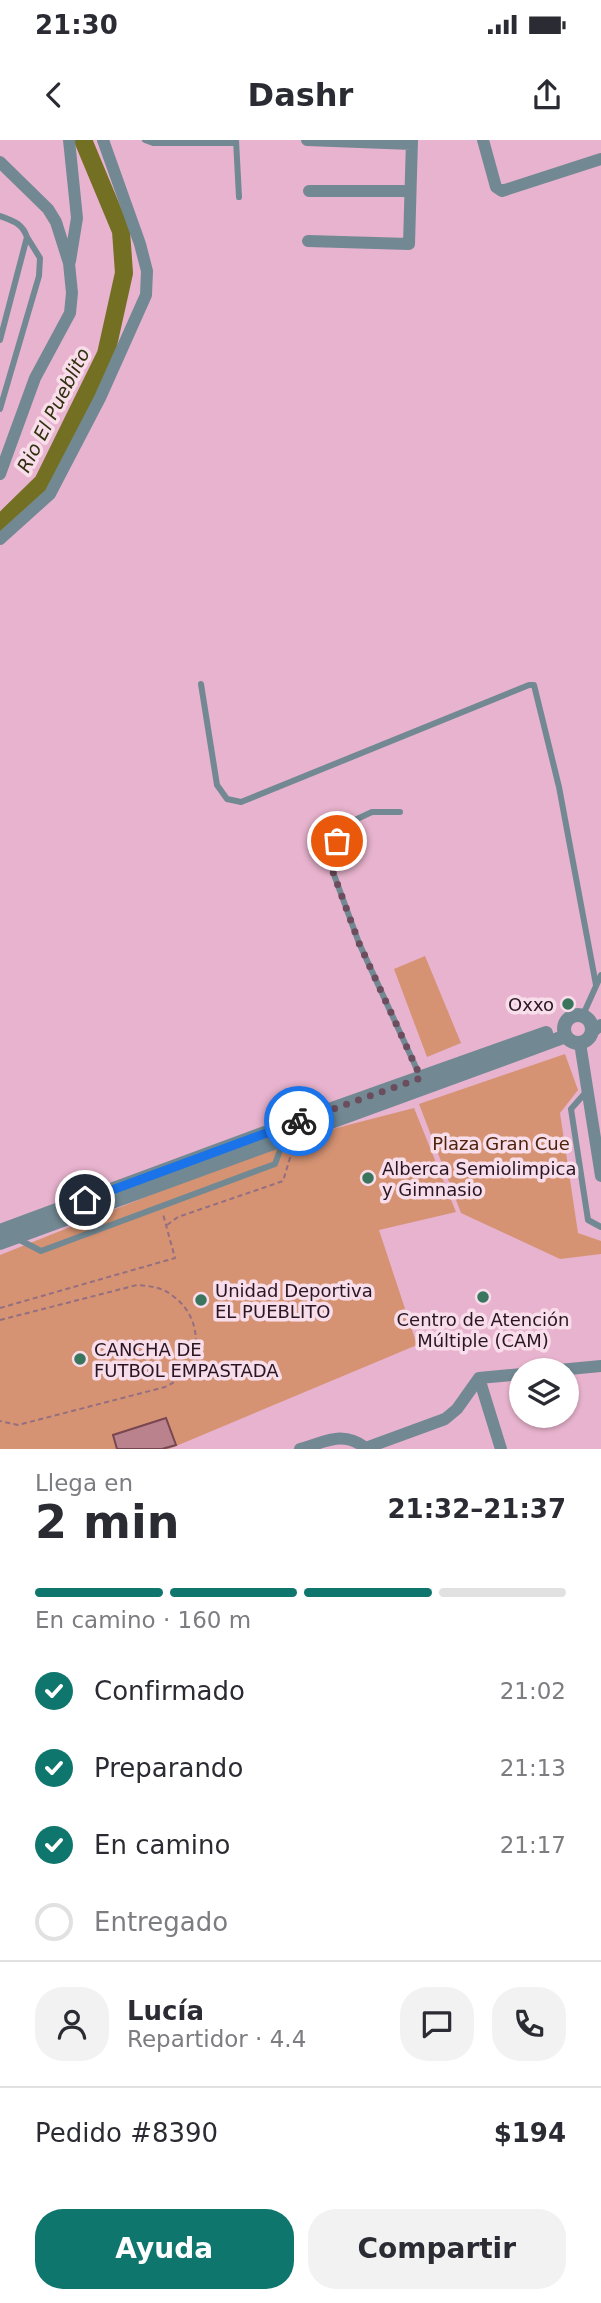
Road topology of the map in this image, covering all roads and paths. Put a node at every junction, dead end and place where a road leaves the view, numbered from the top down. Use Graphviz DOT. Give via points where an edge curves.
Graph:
graph roads {
  1 [pos="69,140"];
  2 [pos="103,140"];
  3 [pos="145,140"];
  4 [pos="483,140"];
  5 [pos="236,141"];
  6 [pos="307,141"];
  7 [pos="412,142"];
  8 [pos="601,159"];
  9 [pos="0,162"];
  10 [pos="309,191"];
  11 [pos="410,191"];
  12 [pos="239,197"];
  13 [pos="0,216"];
  14 [pos="27,237"];
  15 [pos="309,241"];
  16 [pos="69,263"];
  17 [pos="0,340"];
  18 [pos="0,409"];
  19 [pos="0,474"];
  20 [pos="0,539"];
  21 [pos="201,684"];
  22 [pos="400,812"];
  23 [pos="601,975"];
  24 [pos="596,985"];
  25 [pos="594,1019"];
  26 [pos="565,1032"];
  27 [pos="580,1043"];
  28 [pos="421,1078"];
  29 [pos="587,1091"];
  30 [pos="287,1134"];
  31 [pos="601,1176"];
  32 [pos="161,1206"];
  33 [pos="167,1226"];
  34 [pos="601,1227"];
  35 [pos="9,1232"];
  36 [pos="0,1243"];
  37 [pos="0,1308"];
  38 [pos="0,1320"];
  39 [pos="601,1366"];
  40 [pos="579,1368"];
  41 [pos="509,1375"];
  42 [pos="479,1378"];
  43 [pos="0,1421"];
  44 [pos="300,1449"];
  45 [pos="365,1449"];
  46 [pos="501,1449"];
  1 -- 16 [label="street" via="77,218"];
  2 -- 20 [label="street" via="140,244 147,271 146,295 50,495"];
  3 -- 5 [label="lane"];
  4 -- 8 [label="street" via="499,190"];
  5 -- 12 [label="lane"];
  6 -- 7 [label="street"];
  7 -- 11 [label="street"];
  9 -- 16 [label="street" via="48,209"];
  10 -- 11 [label="street"];
  11 -- 15 [label="street" via="409,244"];
  13 -- 14 [label="lane" via="17,222"];
  14 -- 17 [label="lane"];
  14 -- 18 [label="lane" via="40,258 39,276"];
  16 -- 19 [label="street" via="70,313 35,379"];
  21 -- 24 [label="lane" via="217,785 227,799 241,802 534,685 559,788"];
  22 -- 28 [label="lane" via="372,812 344,825 333,872 359,943"];
  23 -- 24 [label="lane"];
  24 -- 25 [label="lane"];
  25 -- 26 [label="street" via="570,1017"];
  25 -- 27 [label="street" via="590,1037"];
  26 -- 27 [label="street" via="569,1040"];
  26 -- 28 [label="street"];
  26 -- 30 [label="street"];
  27 -- 29 [label="street"];
  28 -- 30 [label="street"];
  29 -- 31 [label="street"];
  29 -- 34 [label="lane" via="571,1109 588,1220"];
  30 -- 32 [label="lane" via="275,1164"];
  30 -- 33 [label="path" via="283,1181 178,1217"];
  30 -- 35 [label="street"];
  32 -- 33 [label="path"];
  32 -- 35 [label="lane" via="41,1251"];
  33 -- 37 [label="path" via="175,1258"];
  35 -- 36 [label="street"];
  38 -- 43 [label="path" via="136,1285 154,1286 185,1307 196,1347 187,1373 165,1387 18,1425"];
  39 -- 40 [label="street"];
  41 -- 42 [label="street"];
  42 -- 45 [label="street" via="445,1419"];
  42 -- 46 [label="street"];
  44 -- 45 [label="street" via="339,1438 353,1439"];
}
